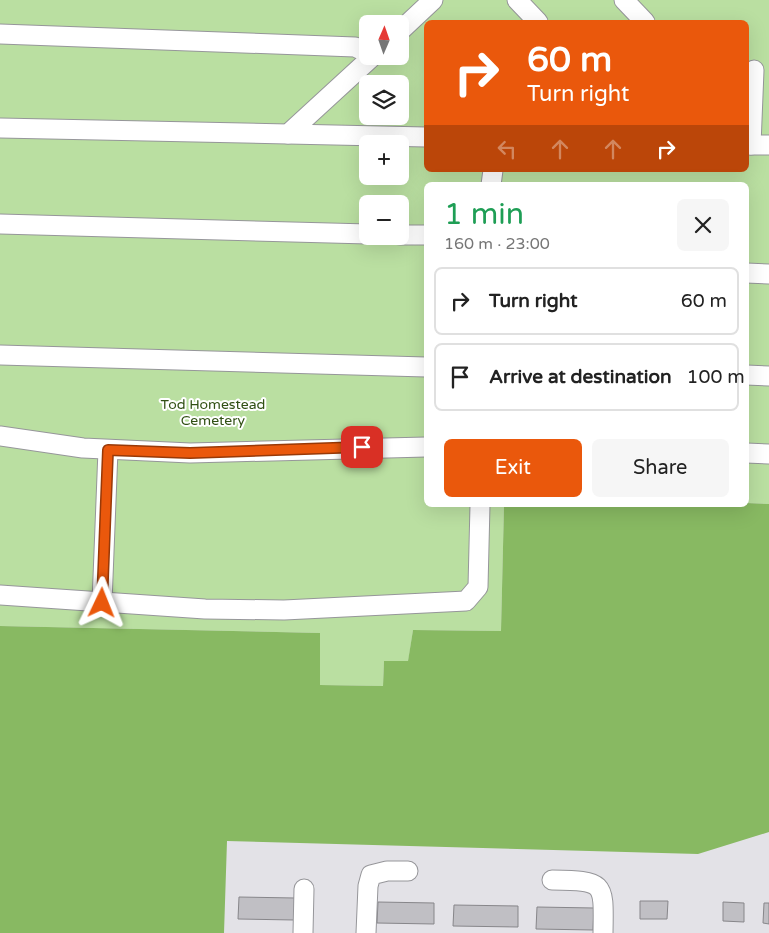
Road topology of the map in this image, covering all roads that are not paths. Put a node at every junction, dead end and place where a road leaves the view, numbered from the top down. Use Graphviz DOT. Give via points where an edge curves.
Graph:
graph roads {
  1 [pos="433,0"];
  2 [pos="517,0"];
  3 [pos="624,0"];
  4 [pos="643,0"];
  5 [pos="423,18"];
  6 [pos="536,20"];
  7 [pos="644,20"];
  8 [pos="646,20"];
  9 [pos="409,26"];
  10 [pos="0,34"];
  11 [pos="359,49"];
  12 [pos="363,65"];
  13 [pos="756,70"];
  14 [pos="0,128"];
  15 [pos="288,134"];
  16 [pos="424,138"];
  17 [pos="756,145"];
  18 [pos="0,224"];
  19 [pos="359,234"];
  20 [pos="409,234"];
  21 [pos="424,235"];
  22 [pos="749,273"];
  23 [pos="769,274"];
  24 [pos="0,355"];
  25 [pos="424,367"];
  26 [pos="749,376"];
  27 [pos="769,376"];
  28 [pos="0,436"];
  29 [pos="424,447"];
  30 [pos="108,450"];
  31 [pos="749,453"];
  32 [pos="769,454"];
  33 [pos="480,507"];
  34 [pos="0,596"];
  35 [pos="102,603"];
  36 [pos="408,871"];
  37 [pos="552,880"];
  38 [pos="304,889"];
  39 [pos="303,933"];
  40 [pos="366,933"];
  41 [pos="603,933"];
  1 -- 5 [label="lane"];
  2 -- 6 [label="lane"];
  3 -- 7 [label="lane"];
  4 -- 8 [label="lane"];
  5 -- 9 [label="lane"];
  10 -- 11 [label="lane"];
  12 -- 15 [label="lane"];
  13 -- 17 [label="lane"];
  14 -- 15 [label="lane"];
  15 -- 16 [label="lane"];
  18 -- 19 [label="lane"];
  20 -- 21 [label="lane"];
  22 -- 23 [label="lane"];
  24 -- 25 [label="lane"];
  26 -- 27 [label="lane"];
  28 -- 30 [label="lane"];
  29 -- 30 [label="lane" via="190,453"];
  30 -- 35 [label="lane"];
  31 -- 32 [label="lane"];
  33 -- 35 [label="lane" via="478,588 466,601 284,610"];
  34 -- 35 [label="lane"];
  36 -- 40 [label="lane" via="371,875"];
  37 -- 41 [label="lane" via="585,881 598,886 604,895"];
  38 -- 39 [label="lane"];
}
